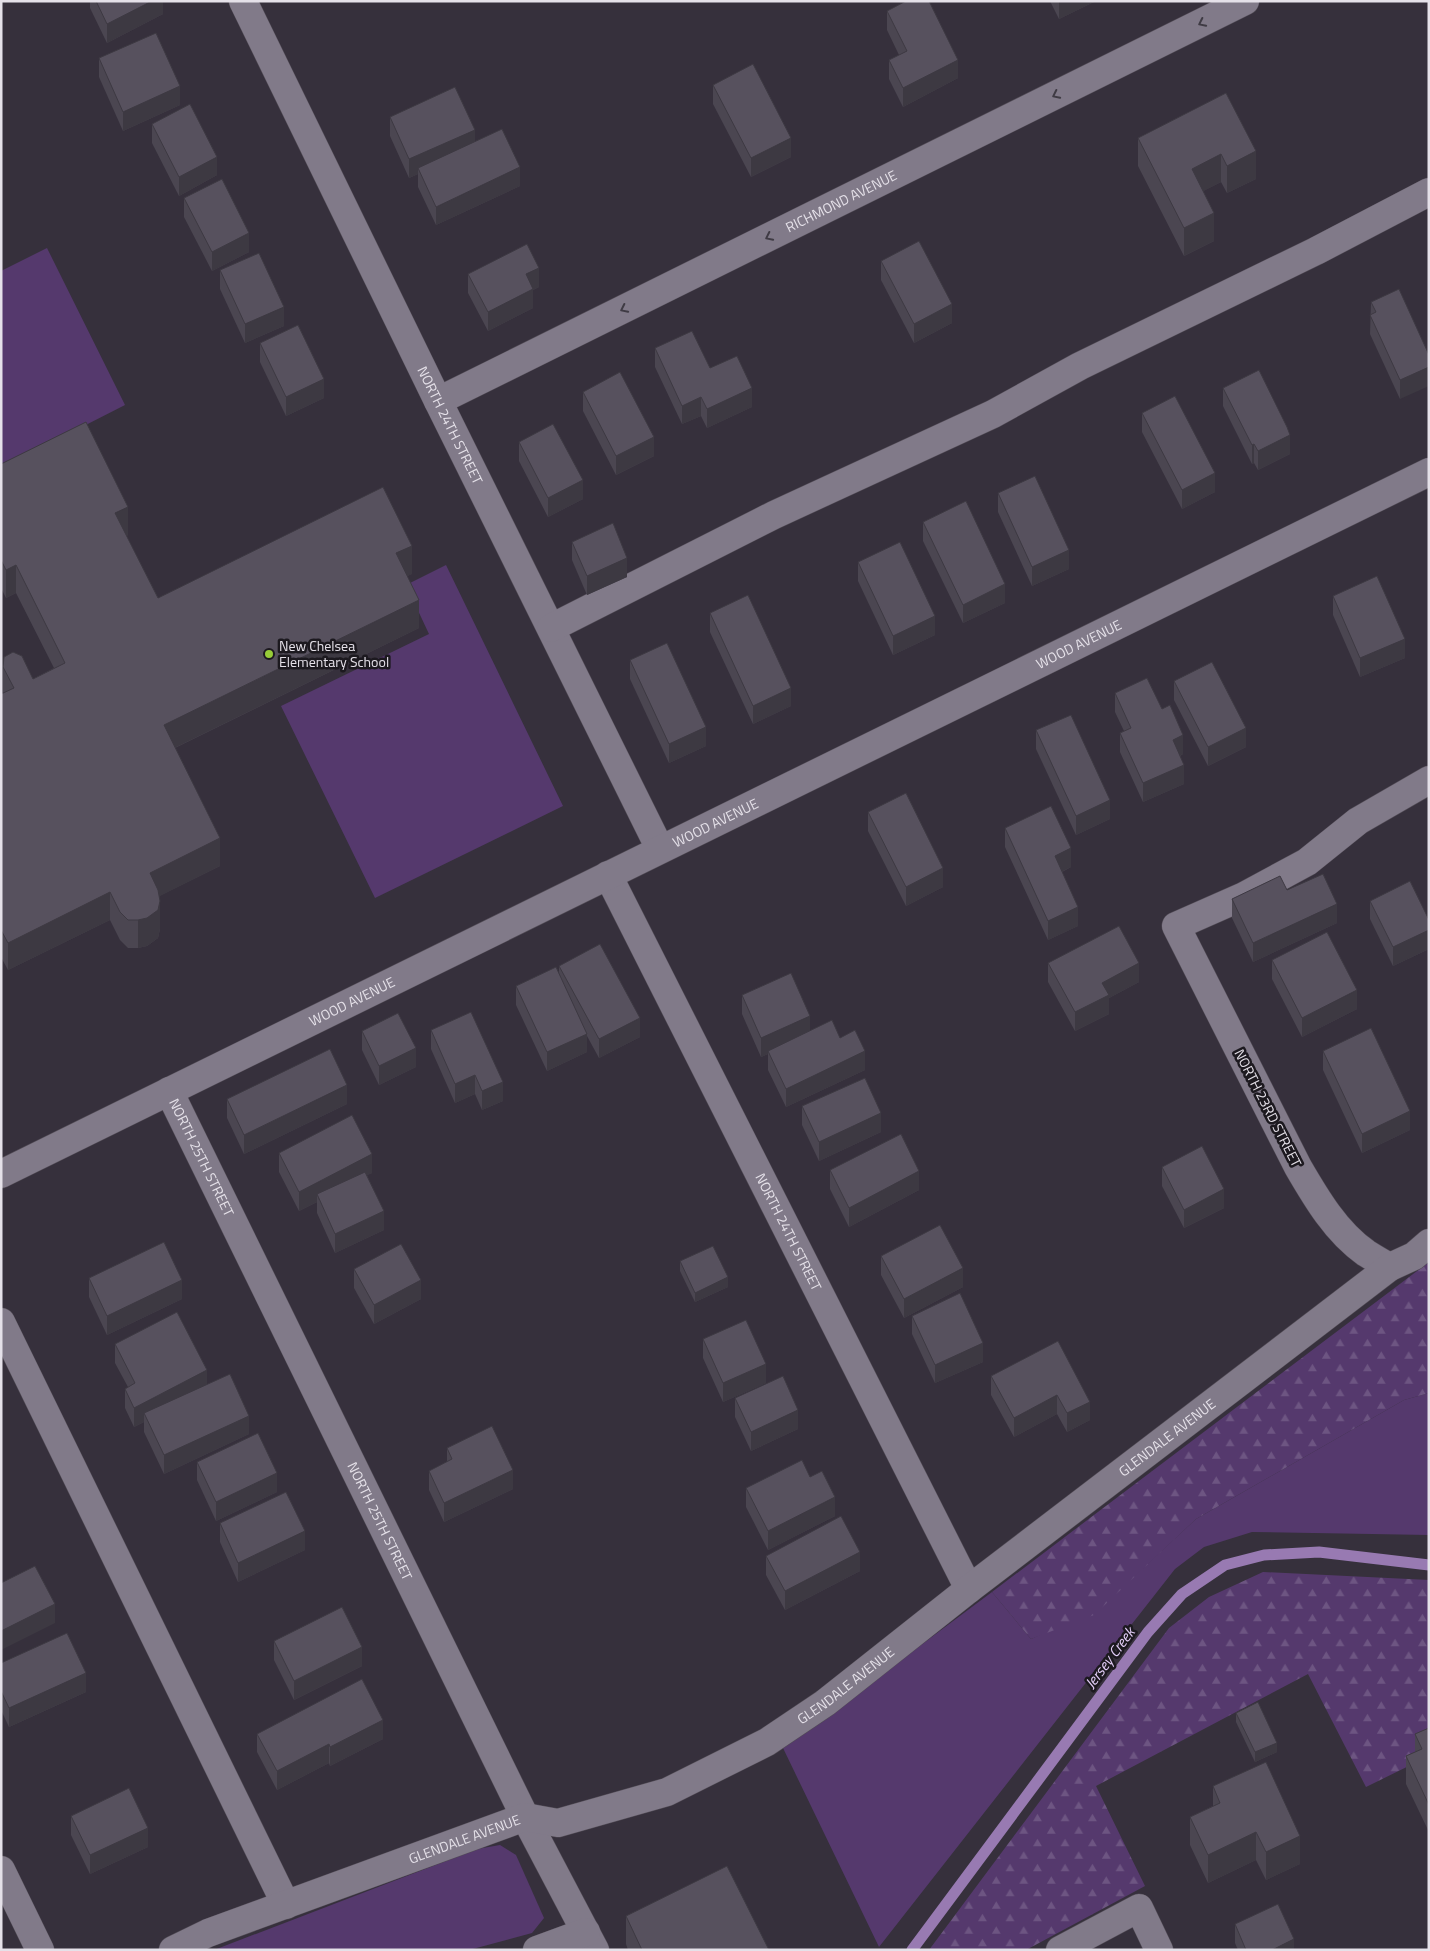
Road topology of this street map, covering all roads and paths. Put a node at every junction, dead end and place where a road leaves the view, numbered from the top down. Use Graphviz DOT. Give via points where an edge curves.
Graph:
graph roads {
  1 [pos="243,1"];
  2 [pos="1245,1"];
  3 [pos="1429,192"];
  4 [pos="438,401"];
  5 [pos="1429,472"];
  6 [pos="551,628"];
  7 [pos="1429,780"];
  8 [pos="660,849"];
  9 [pos="608,875"];
  10 [pos="169,1091"];
  11 [pos="1,1174"];
  12 [pos="1429,1243"];
  13 [pos="1390,1267"];
  14 [pos="1,1322"];
  15 [pos="969,1589"];
  16 [pos="525,1817"];
  17 [pos="1,1870"];
  18 [pos="286,1905"];
  19 [pos="590,1941"];
  20 [pos="40,1950"];
  21 [pos="173,1950"];
  22 [pos="537,1950"];
  23 [pos="1060,1950"];
  24 [pos="1159,1950"];
  1 -- 4 [label="street, NORTH 24TH STREET"];
  2 -- 4 [label="street, RICHMOND AVENUE, one-way"];
  3 -- 6 [label="street" via="1080,366 993,414 774,515"];
  4 -- 6 [label="street, NORTH 24TH STREET"];
  5 -- 8 [label="street, WOOD AVENUE"];
  6 -- 8 [label="street, NORTH 24TH STREET"];
  7 -- 13 [label="street, NORTH 23RD STREET" via="1358,821 1307,862 1244,896 1176,926 1319,1204 1366,1253"];
  8 -- 9 [label="street, WOOD AVENUE"];
  9 -- 10 [label="street, WOOD AVENUE"];
  9 -- 15 [label="street, NORTH 24TH STREET"];
  10 -- 11 [label="street, WOOD AVENUE"];
  10 -- 16 [label="street, NORTH 25TH STREET"];
  12 -- 13 [label="street, GLENDALE AVENUE" via="1414,1256"];
  13 -- 15 [label="street, GLENDALE AVENUE"];
  14 -- 18 [label="street"];
  15 -- 16 [label="street, GLENDALE AVENUE" via="826,1703 767,1742 667,1792 558,1823"];
  16 -- 18 [label="street, GLENDALE AVENUE"];
  16 -- 19 [label="street, NORTH 25TH STREET"];
  17 -- 20 [label="street"];
  18 -- 21 [label="street, GLENDALE AVENUE" via="208,1933"];
  19 -- 22 [label="street"];
  23 -- 24 [label="street" via="1139,1908"];
}
